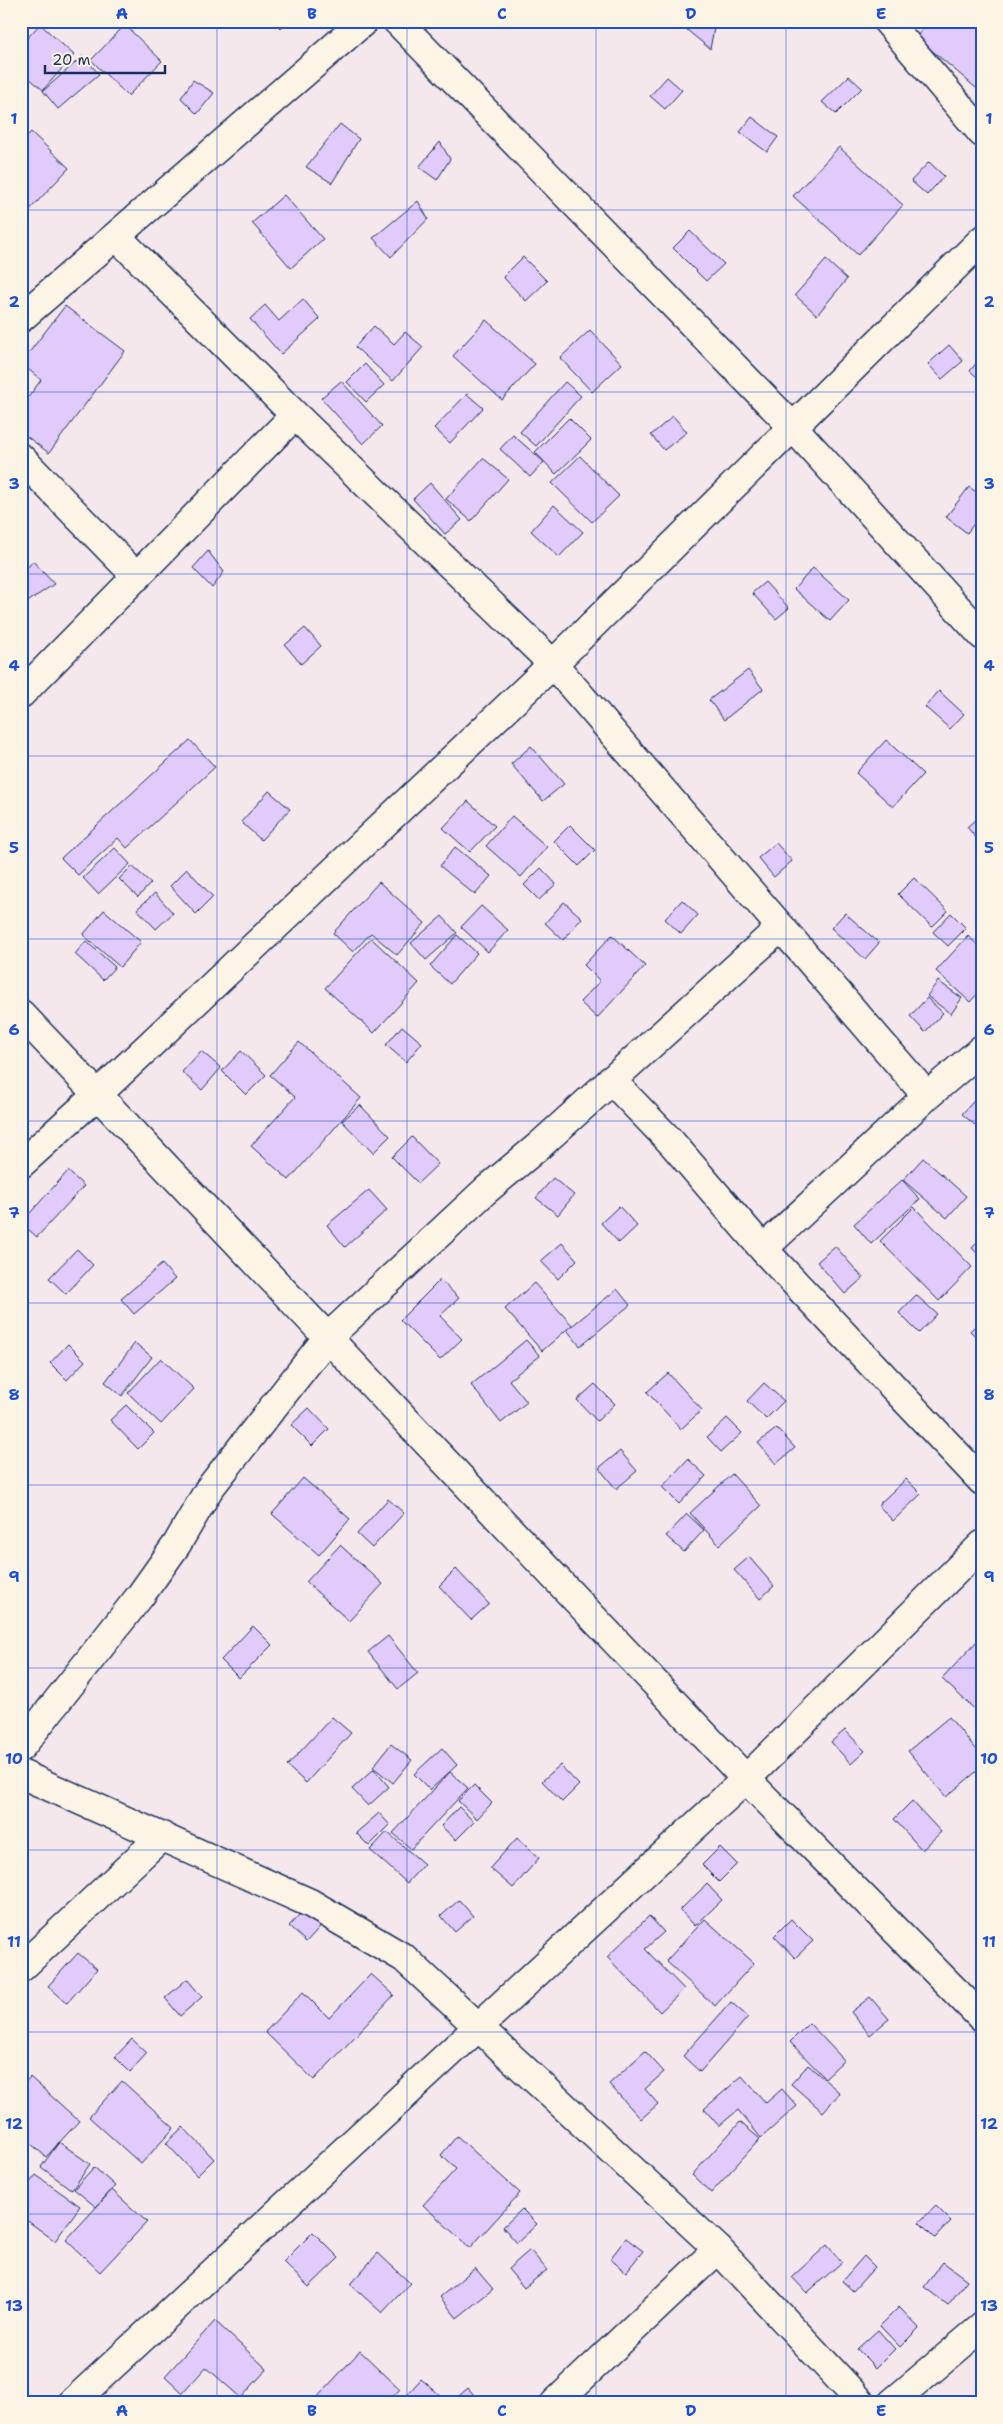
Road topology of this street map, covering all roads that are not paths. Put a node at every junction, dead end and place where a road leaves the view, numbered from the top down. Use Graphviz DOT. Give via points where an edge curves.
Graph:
graph roads {
  1 [pos="364,21"];
  2 [pos="397,21"];
  3 [pos="887,21"];
  4 [pos="982,133"];
  5 [pos="117,237"];
  6 [pos="982,240"];
  7 [pos="21,318"];
  8 [pos="295,415"];
  9 [pos="792,426"];
  10 [pos="21,458"];
  11 [pos="137,576"];
  12 [pos="982,635"];
  13 [pos="552,664"];
  14 [pos="21,694"];
  15 [pos="781,927"];
  16 [pos="21,1014"];
  17 [pos="982,1049"];
  18 [pos="611,1080"];
  19 [pos="97,1095"];
  20 [pos="927,1096"];
  21 [pos="21,1164"];
  22 [pos="763,1249"];
  23 [pos="327,1338"];
  24 [pos="982,1481"];
  25 [pos="982,1545"];
  26 [pos="21,1747"];
  27 [pos="21,1774"];
  28 [pos="746,1779"];
  29 [pos="162,1836"];
  30 [pos="21,1968"];
  31 [pos="982,2018"];
  32 [pos="478,2026"];
  33 [pos="718,2249"];
  34 [pos="982,2327"];
  35 [pos="72,2403"];
  36 [pos="555,2403"];
  37 [pos="862,2403"];
  38 [pos="892,2403"];
  1 -- 5 [label="street"];
  2 -- 9 [label="street"];
  3 -- 4 [label="street"];
  5 -- 7 [label="street"];
  5 -- 8 [label="street"];
  6 -- 9 [label="street"];
  8 -- 11 [label="street"];
  8 -- 13 [label="street"];
  9 -- 12 [label="street"];
  9 -- 13 [label="street"];
  10 -- 11 [label="street"];
  11 -- 14 [label="street"];
  13 -- 15 [label="street"];
  13 -- 19 [label="street"];
  15 -- 18 [label="street"];
  15 -- 20 [label="street"];
  16 -- 19 [label="street"];
  17 -- 20 [label="street"];
  18 -- 22 [label="street" via="672,1143"];
  18 -- 23 [label="street" via="485,1191"];
  19 -- 21 [label="street"];
  19 -- 23 [label="street"];
  20 -- 22 [label="street"];
  22 -- 24 [label="street"];
  23 -- 26 [label="street" via="209,1489 177,1544 140,1596"];
  23 -- 28 [label="street"];
  25 -- 28 [label="street"];
  27 -- 29 [label="street"];
  28 -- 31 [label="street"];
  28 -- 32 [label="street"];
  29 -- 30 [label="street"];
  29 -- 32 [label="street" via="310,1903 356,1929 404,1958"];
  32 -- 33 [label="street"];
  32 -- 35 [label="street"];
  33 -- 36 [label="street"];
  33 -- 37 [label="street"];
  34 -- 38 [label="street"];
}
